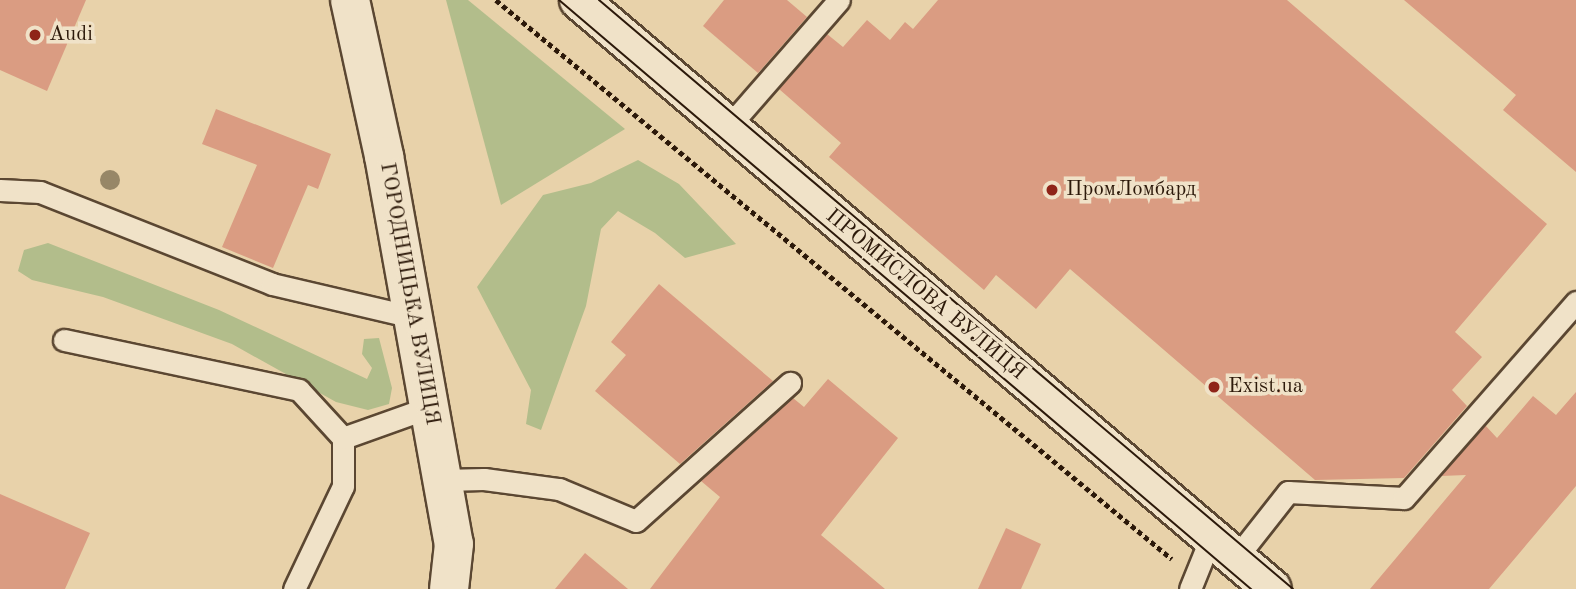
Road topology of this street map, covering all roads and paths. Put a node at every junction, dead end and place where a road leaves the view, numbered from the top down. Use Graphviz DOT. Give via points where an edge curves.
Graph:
graph roads {
  1 [pos="350,0"];
  2 [pos="496,0"];
  3 [pos="579,0"];
  4 [pos="838,0"];
  5 [pos="729,126"];
  6 [pos="0,190"];
  7 [pos="1576,302"];
  8 [pos="413,317"];
  9 [pos="64,340"];
  10 [pos="790,383"];
  11 [pos="430,407"];
  12 [pos="343,438"];
  13 [pos="443,480"];
  14 [pos="1224,547"];
  15 [pos="1191,582"];
  16 [pos="294,589"];
  17 [pos="449,589"];
  18 [pos="1272,589"];
  1 -- 8 [label="main road, ГОРОДНИЦЬКА ВУЛИЦЯ"];
  2 -- 15 [label="path"];
  3 -- 5 [label="main road, ПРОМИСЛОВА ВУЛИЦЯ"];
  4 -- 5 [label="lane"];
  5 -- 14 [label="main road, ПРОМИСЛОВА ВУЛИЦЯ"];
  6 -- 8 [label="lane" via="40,192 272,284"];
  7 -- 14 [label="lane" via="1404,498 1288,492"];
  8 -- 11 [label="main road, ГОРОДНИЦЬКА ВУЛИЦЯ"];
  9 -- 12 [label="lane" via="299,390"];
  10 -- 13 [label="lane" via="636,521 559,489 484,479"];
  11 -- 12 [label="lane"];
  11 -- 13 [label="main road, ГОРОДНИЦЬКА ВУЛИЦЯ"];
  12 -- 16 [label="lane" via="343,486"];
  13 -- 17 [label="main road, ГОРОДНИЦЬКА ВУЛИЦЯ" via="454,544"];
  14 -- 15 [label="lane"];
  14 -- 18 [label="main road, ПРОМИСЛОВА ВУЛИЦЯ"];
}
